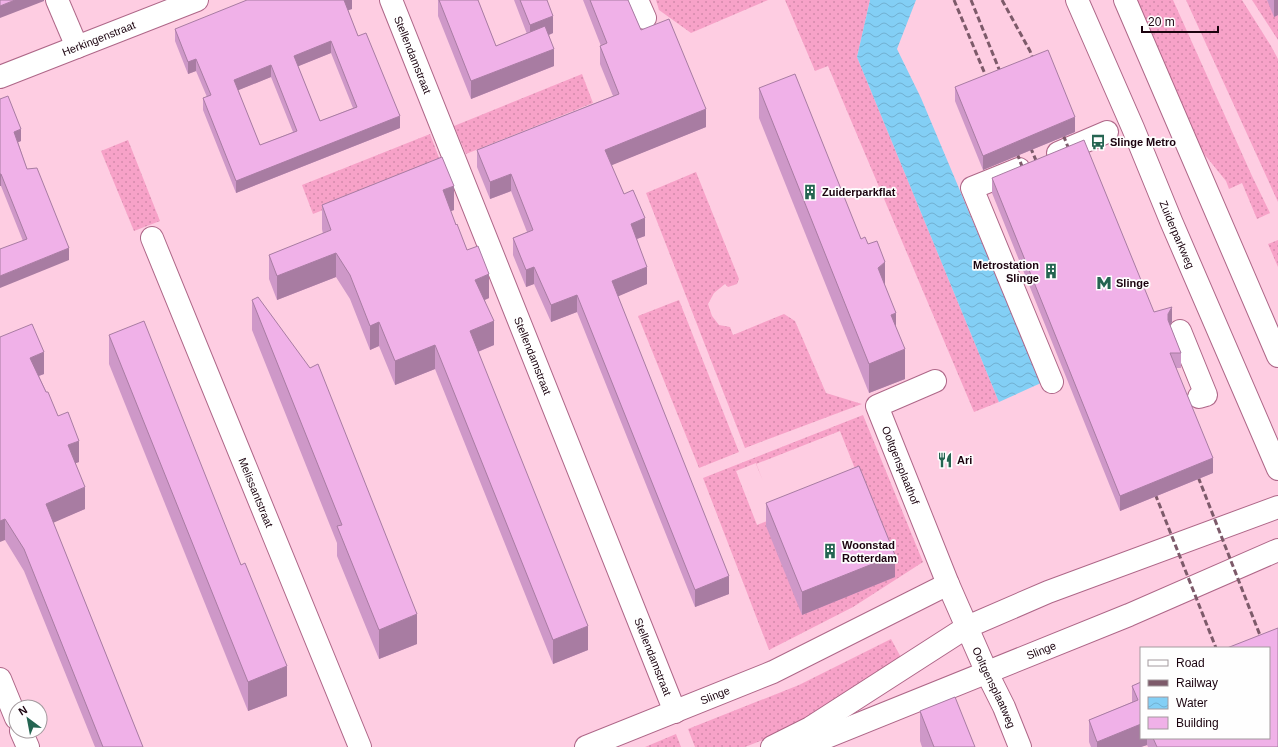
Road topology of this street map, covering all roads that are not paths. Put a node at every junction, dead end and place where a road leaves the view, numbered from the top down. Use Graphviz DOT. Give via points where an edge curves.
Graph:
graph roads {
  1 [pos="57,0"];
  2 [pos="197,0"];
  3 [pos="390,0"];
  4 [pos="1077,0"];
  5 [pos="1125,0"];
  6 [pos="77,47"];
  7 [pos="0,77"];
  8 [pos="1108,132"];
  9 [pos="152,238"];
  10 [pos="1180,331"];
  11 [pos="1278,356"];
  12 [pos="935,381"];
  13 [pos="1052,382"];
  14 [pos="1199,397"];
  15 [pos="1278,470"];
  16 [pos="1278,507"];
  17 [pos="1278,550"];
  18 [pos="948,584"];
  19 [pos="967,628"];
  20 [pos="987,673"];
  21 [pos="0,679"];
  22 [pos="8,699"];
  23 [pos="675,712"];
  24 [pos="360,747"];
  25 [pos="586,747"];
  26 [pos="772,747"];
  27 [pos="802,747"];
  28 [pos="1020,747"];
  1 -- 6 [label="street"];
  2 -- 6 [label="street, Herkingenstraat"];
  3 -- 23 [label="street, Stellendamstraat"];
  4 -- 15 [label="street, Zuiderparkweg"];
  5 -- 11 [label="street"];
  6 -- 7 [label="street, Herkingenstraat"];
  8 -- 13 [label="street" via="972,188"];
  9 -- 24 [label="street, Melissantstraat"];
  10 -- 14 [label="street" via="1206,395"];
  12 -- 18 [label="street, Ooltgensplaathof" via="877,406"];
  16 -- 19 [label="street" via="1048,592"];
  17 -- 20 [label="street, Slinge"];
  18 -- 19 [label="street"];
  18 -- 23 [label="street, Slinge" via="773,672"];
  19 -- 20 [label="street, Ooltgensplaatweg"];
  19 -- 26 [label="street" via="810,728"];
  20 -- 27 [label="street, Slinge"];
  20 -- 28 [label="street, Ooltgensplaatweg"];
  21 -- 22 [label="street"];
  23 -- 25 [label="street, Slinge"];
}
